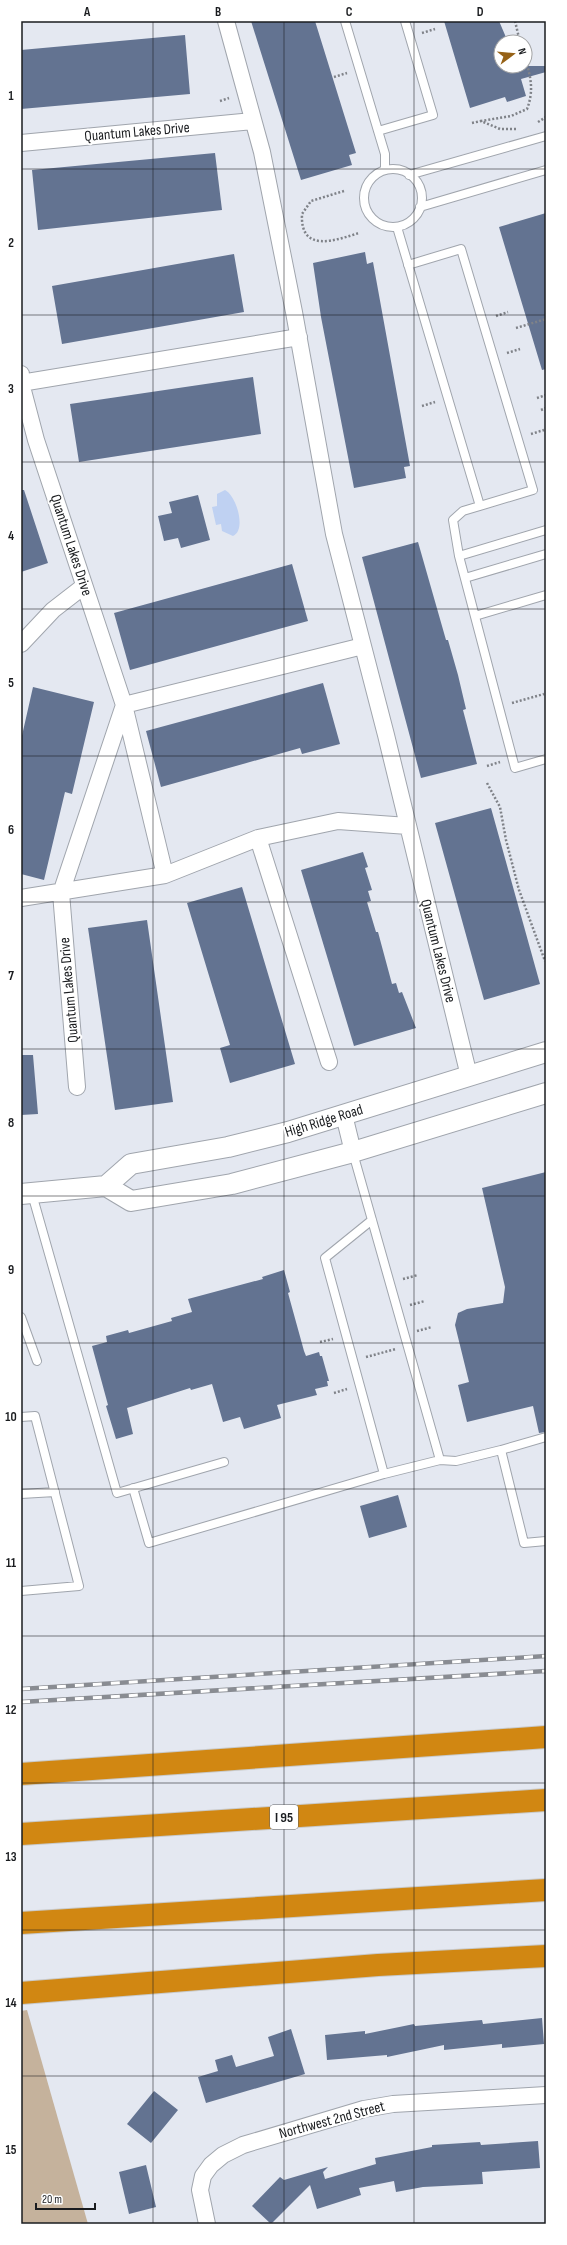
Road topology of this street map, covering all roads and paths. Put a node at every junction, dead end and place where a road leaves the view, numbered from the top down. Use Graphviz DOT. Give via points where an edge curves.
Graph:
graph roads {
  1 [pos="226,21"];
  2 [pos="345,21"];
  3 [pos="404,21"];
  4 [pos="515,21"];
  5 [pos="435,30"];
  6 [pos="420,34"];
  7 [pos="518,34"];
  8 [pos="348,72"];
  9 [pos="530,74"];
  10 [pos="334,77"];
  11 [pos="546,117"];
  12 [pos="481,120"];
  13 [pos="253,121"];
  14 [pos="472,123"];
  15 [pos="534,124"];
  16 [pos="521,128"];
  17 [pos="378,131"];
  18 [pos="546,136"];
  19 [pos="21,143"];
  20 [pos="385,170"];
  21 [pos="546,170"];
  22 [pos="409,175"];
  23 [pos="344,191"];
  24 [pos="420,207"];
  25 [pos="397,227"];
  26 [pos="359,233"];
  27 [pos="408,265"];
  28 [pos="508,312"];
  29 [pos="494,316"];
  30 [pos="546,319"];
  31 [pos="516,328"];
  32 [pos="299,337"];
  33 [pos="520,349"];
  34 [pos="505,353"];
  35 [pos="21,374"];
  36 [pos="21,383"];
  37 [pos="546,395"];
  38 [pos="537,398"];
  39 [pos="436,401"];
  40 [pos="422,406"];
  41 [pos="546,408"];
  42 [pos="541,410"];
  43 [pos="544,430"];
  44 [pos="530,434"];
  45 [pos="480,506"];
  46 [pos="546,530"];
  47 [pos="546,554"];
  48 [pos="459,556"];
  49 [pos="465,578"];
  50 [pos="84,586"];
  51 [pos="546,595"];
  52 [pos="475,616"];
  53 [pos="21,644"];
  54 [pos="363,646"];
  55 [pos="544,694"];
  56 [pos="510,704"];
  57 [pos="124,706"];
  58 [pos="546,759"];
  59 [pos="502,761"];
  60 [pos="487,766"];
  61 [pos="487,783"];
  62 [pos="408,826"];
  63 [pos="258,838"];
  64 [pos="165,875"];
  65 [pos="62,893"];
  66 [pos="21,898"];
  67 [pos="545,961"];
  68 [pos="546,1052"];
  69 [pos="329,1062"];
  70 [pos="469,1076"];
  71 [pos="77,1087"];
  72 [pos="545,1096"];
  73 [pos="344,1115"];
  74 [pos="353,1152"];
  75 [pos="106,1186"];
  76 [pos="26,1193"];
  77 [pos="372,1220"];
  78 [pos="418,1275"];
  79 [pos="401,1279"];
  80 [pos="425,1301"];
  81 [pos="409,1305"];
  82 [pos="21,1317"];
  83 [pos="432,1327"];
  84 [pos="416,1332"];
  85 [pos="336,1338"];
  86 [pos="320,1342"];
  87 [pos="397,1349"];
  88 [pos="365,1357"];
  89 [pos="37,1361"];
  90 [pos="350,1388"];
  91 [pos="334,1393"];
  92 [pos="21,1417"];
  93 [pos="546,1437"];
  94 [pos="501,1450"];
  95 [pos="440,1460"];
  96 [pos="224,1462"];
  97 [pos="384,1474"];
  98 [pos="133,1488"];
  99 [pos="55,1492"];
  100 [pos="21,1494"];
  101 [pos="546,1541"];
  102 [pos="21,1591"];
  103 [pos="546,1737"];
  104 [pos="21,1774"];
  105 [pos="546,1800"];
  106 [pos="21,1834"];
  107 [pos="546,1890"];
  108 [pos="21,1923"];
  109 [pos="546,1956"];
  110 [pos="21,1993"];
  111 [pos="546,2095"];
  112 [pos="207,2224"];
  1 -- 13 [label="street, Quantum Lakes Drive"];
  2 -- 17 [label="lane"];
  3 -- 17 [label="lane" via="433,115"];
  4 -- 7 [label="path"];
  5 -- 6 [label="path"];
  8 -- 10 [label="path"];
  9 -- 12 [label="path" via="532,96 527,109 511,116"];
  11 -- 15 [label="path"];
  12 -- 14 [label="path"];
  12 -- 16 [label="path" via="500,129"];
  13 -- 19 [label="street, Quantum Lakes Drive"];
  13 -- 32 [label="street, Quantum Lakes Drive" via="262,152"];
  17 -- 20 [label="lane" via="385,154"];
  18 -- 22 [label="lane"];
  20 -- 22 [label="lane" via="394,169"];
  20 -- 25 [label="lane" via="375,175 368,184 364,204 375,221 384,226"];
  21 -- 24 [label="lane"];
  22 -- 24 [label="lane" via="420,189"];
  23 -- 26 [label="path" via="311,201 302,214 304,230 309,236 323,243"];
  24 -- 25 [label="lane" via="412,220"];
  25 -- 27 [label="lane"];
  27 -- 45 [label="lane"];
  27 -- 45 [label="lane" via="461,249 494,357 533,490"];
  28 -- 29 [label="path"];
  30 -- 31 [label="path"];
  32 -- 36 [label="street"];
  32 -- 54 [label="street, Quantum Lakes Drive" via="334,534"];
  33 -- 34 [label="path"];
  35 -- 36 [label="street, Quantum Lakes Drive"];
  36 -- 50 [label="street, Quantum Lakes Drive" via="36,440"];
  37 -- 38 [label="path"];
  39 -- 40 [label="path"];
  41 -- 42 [label="path"];
  43 -- 44 [label="path"];
  45 -- 48 [label="lane" via="463,511 453,520"];
  46 -- 48 [label="lane"];
  47 -- 49 [label="lane"];
  48 -- 49 [label="lane"];
  49 -- 52 [label="lane"];
  50 -- 53 [label="street" via="53,610"];
  50 -- 57 [label="street, Quantum Lakes Drive"];
  51 -- 52 [label="lane"];
  52 -- 58 [label="lane" via="515,768"];
  54 -- 57 [label="street"];
  54 -- 62 [label="street, Quantum Lakes Drive"];
  55 -- 56 [label="path"];
  57 -- 64 [label="street, Quantum Lakes Drive"];
  57 -- 65 [label="street, Quantum Lakes Drive"];
  59 -- 60 [label="path"];
  61 -- 67 [label="path" via="500,807 519,890"];
  62 -- 63 [label="street" via="338,821"];
  62 -- 70 [label="street, Quantum Lakes Drive"];
  63 -- 64 [label="street"];
  63 -- 69 [label="street"];
  64 -- 65 [label="street"];
  65 -- 66 [label="street"];
  65 -- 71 [label="street, Quantum Lakes Drive"];
  68 -- 70 [label="street, High Ridge Road"];
  70 -- 73 [label="street, High Ridge Road"];
  72 -- 74 [label="street"];
  73 -- 74 [label="street"];
  73 -- 75 [label="street, High Ridge Road" via="228,1147 131,1164"];
  74 -- 75 [label="street" via="232,1184 131,1201"];
  74 -- 77 [label="lane"];
  75 -- 76 [label="street"];
  76 -- 98 [label="lane" via="116,1493"];
  77 -- 95 [label="lane"];
  77 -- 97 [label="lane" via="325,1258"];
  78 -- 79 [label="path"];
  80 -- 81 [label="path"];
  82 -- 89 [label="lane"];
  83 -- 84 [label="path"];
  85 -- 86 [label="path"];
  87 -- 88 [label="path"];
  90 -- 91 [label="path"];
  92 -- 99 [label="lane" via="35,1416"];
  93 -- 94 [label="lane"];
  94 -- 95 [label="lane" via="456,1461"];
  94 -- 101 [label="lane" via="524,1543"];
  95 -- 97 [label="lane"];
  96 -- 98 [label="lane"];
  97 -- 98 [label="lane" via="149,1543"];
  99 -- 100 [label="lane"];
  99 -- 102 [label="lane" via="79,1586"];
  103 -- 104 [label="highway"];
  105 -- 106 [label="highway, I 95"];
  107 -- 108 [label="highway"];
  109 -- 110 [label="highway" via="378,1965"];
  111 -- 112 [label="street, Northwest 2nd Street" via="393,2104 364,2109 243,2145 223,2155 203,2176 200,2190"];
}
